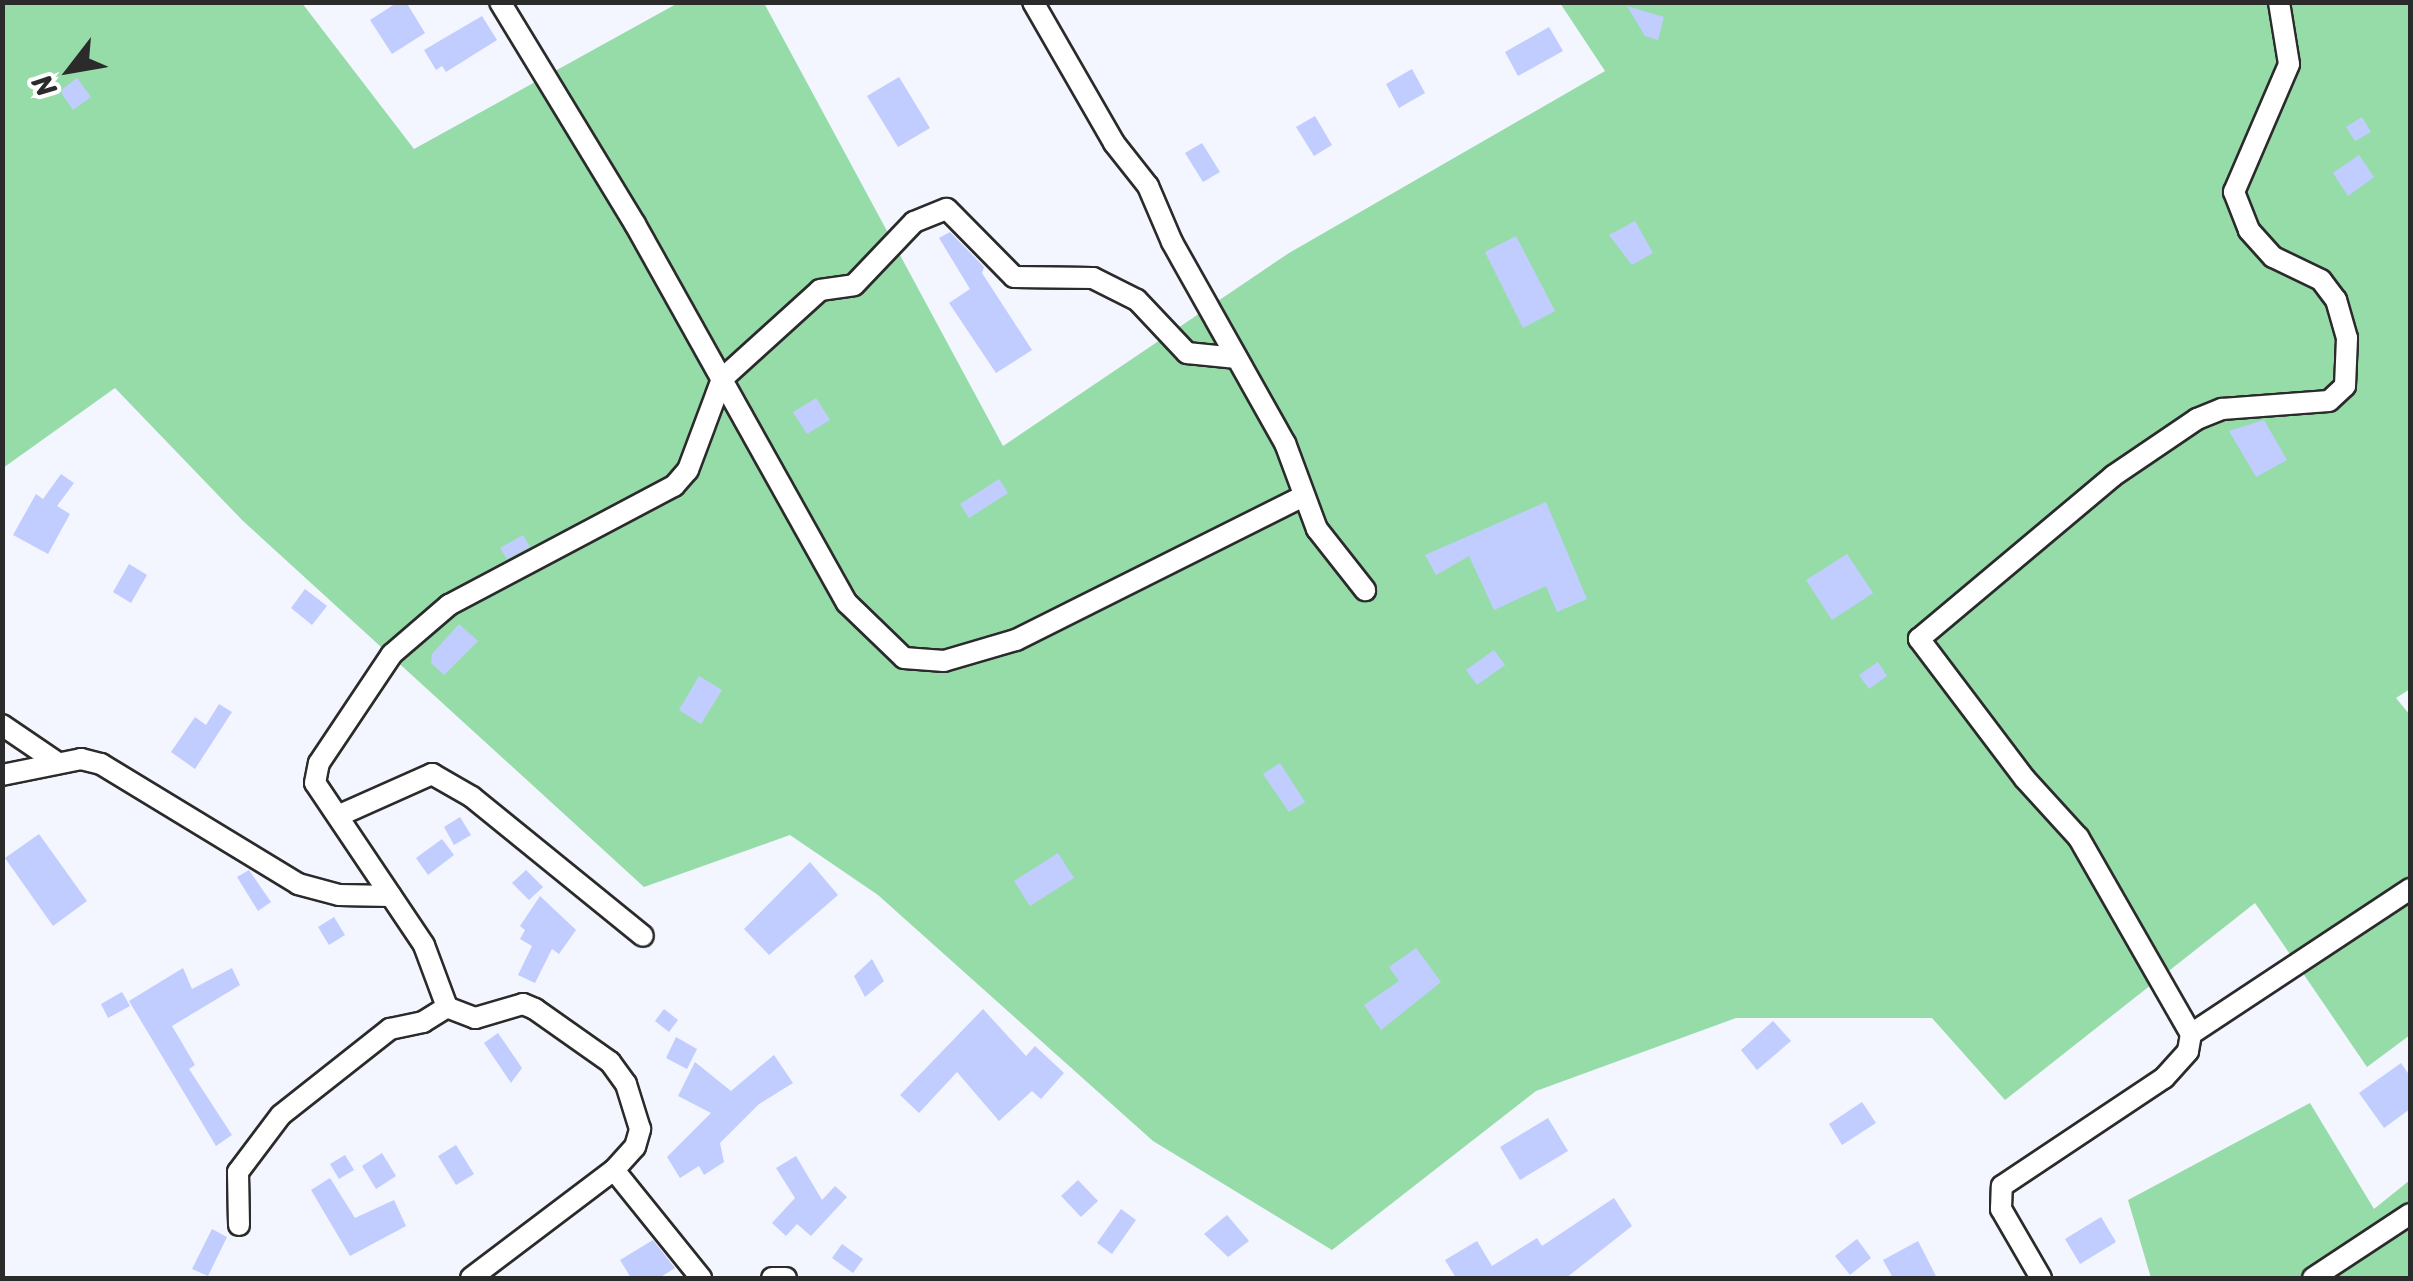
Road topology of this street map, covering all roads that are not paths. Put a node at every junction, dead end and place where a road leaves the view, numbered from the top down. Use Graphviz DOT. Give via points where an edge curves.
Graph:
graph roads {
  1 [pos="500,2"];
  2 [pos="1033,2"];
  3 [pos="2279,2"];
  4 [pos="1237,358"];
  5 [pos="722,378"];
  6 [pos="1304,496"];
  7 [pos="1364,590"];
  8 [pos="2,725"];
  9 [pos="58,762"];
  10 [pos="2,775"];
  11 [pos="340,815"];
  12 [pos="377,870"];
  13 [pos="2410,889"];
  14 [pos="363,892"];
  15 [pos="392,896"];
  16 [pos="644,936"];
  17 [pos="447,1006"];
  18 [pos="2191,1034"];
  19 [pos="614,1170"];
  20 [pos="2410,1214"];
  21 [pos="239,1225"];
  22 [pos="471,1278"];
  23 [pos="701,1278"];
  24 [pos="772,1278"];
  25 [pos="786,1278"];
  26 [pos="2041,1278"];
  27 [pos="2314,1278"];
  1 -- 5 [label="street"];
  2 -- 4 [label="street" via="1104,126 1148,186"];
  3 -- 18 [label="street" via="2289,64 2234,192 2249,230 2273,257 2321,280 2336,300 2347,338 2346,386 2329,400 2222,409 2197,419 2113,476 1919,639 2025,779 2078,837"];
  4 -- 5 [label="street" via="1187,353 1137,300 1093,278 1014,276 947,209 914,222 854,285 820,290"];
  4 -- 6 [label="street"];
  5 -- 6 [label="street" via="847,603 904,658 944,661 1016,640"];
  5 -- 11 [label="street" via="688,470 674,486 449,605 392,654 314,774"];
  6 -- 7 [label="street" via="1340,566"];
  8 -- 9 [label="street"];
  9 -- 10 [label="street" via="31,774"];
  9 -- 14 [label="street" via="100,764 316,891"];
  11 -- 12 [label="street"];
  11 -- 16 [label="street" via="432,774 472,797"];
  12 -- 14 [label="street"];
  12 -- 15 [label="street"];
  13 -- 18 [label="street"];
  14 -- 15 [label="street"];
  15 -- 17 [label="street" via="424,945"];
  17 -- 19 [label="street" via="476,1018 522,1004 610,1062 626,1084 640,1129 635,1147"];
  17 -- 21 [label="street" via="424,1022 390,1028 281,1115 238,1172"];
  18 -- 26 [label="street" via="2188,1051 2164,1078 2002,1186 2001,1209"];
  19 -- 22 [label="street"];
  19 -- 23 [label="street"];
  20 -- 27 [label="street"];
  24 -- 25 [label="street"];
}
